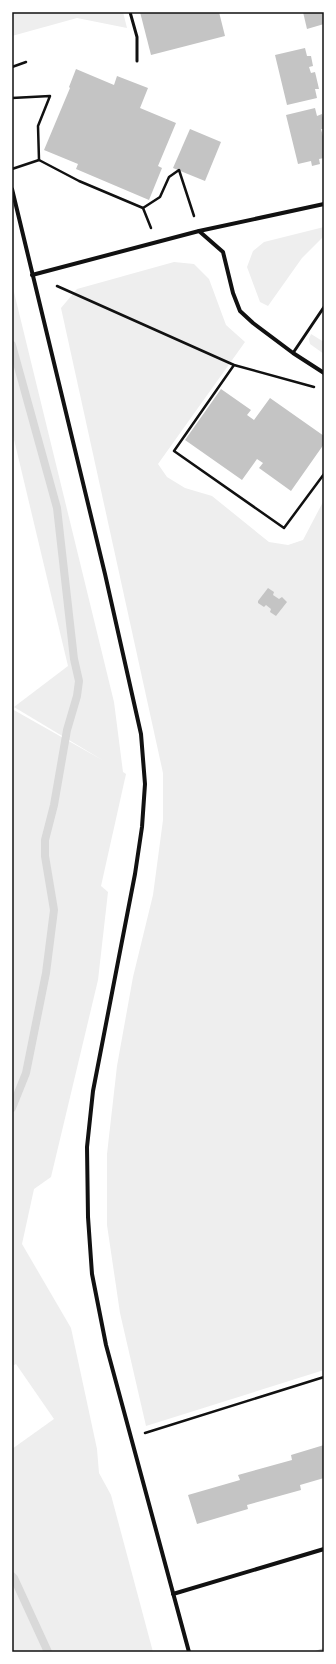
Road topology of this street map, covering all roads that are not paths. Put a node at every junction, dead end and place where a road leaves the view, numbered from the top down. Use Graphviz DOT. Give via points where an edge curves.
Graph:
graph roads {
  1 [pos="130,12"];
  2 [pos="137,61"];
  3 [pos="12,189"];
  4 [pos="324,204"];
  5 [pos="199,231"];
  6 [pos="32,275"];
  7 [pos="324,306"];
  8 [pos="293,353"];
  9 [pos="324,373"];
  10 [pos="324,1549"];
  11 [pos="173,1594"];
  12 [pos="189,1652"];
  1 -- 2 [label="lane" via="137,37"];
  3 -- 6 [label="street"];
  4 -- 5 [label="street"];
  5 -- 6 [label="street"];
  5 -- 8 [label="street" via="223,252 240,311"];
  6 -- 11 [label="street" via="141,734 145,784 142,827 93,1091 87,1147 88,1217 92,1274 106,1345"];
  7 -- 8 [label="lane"];
  8 -- 9 [label="street"];
  10 -- 11 [label="street"];
  11 -- 12 [label="street"];
}
